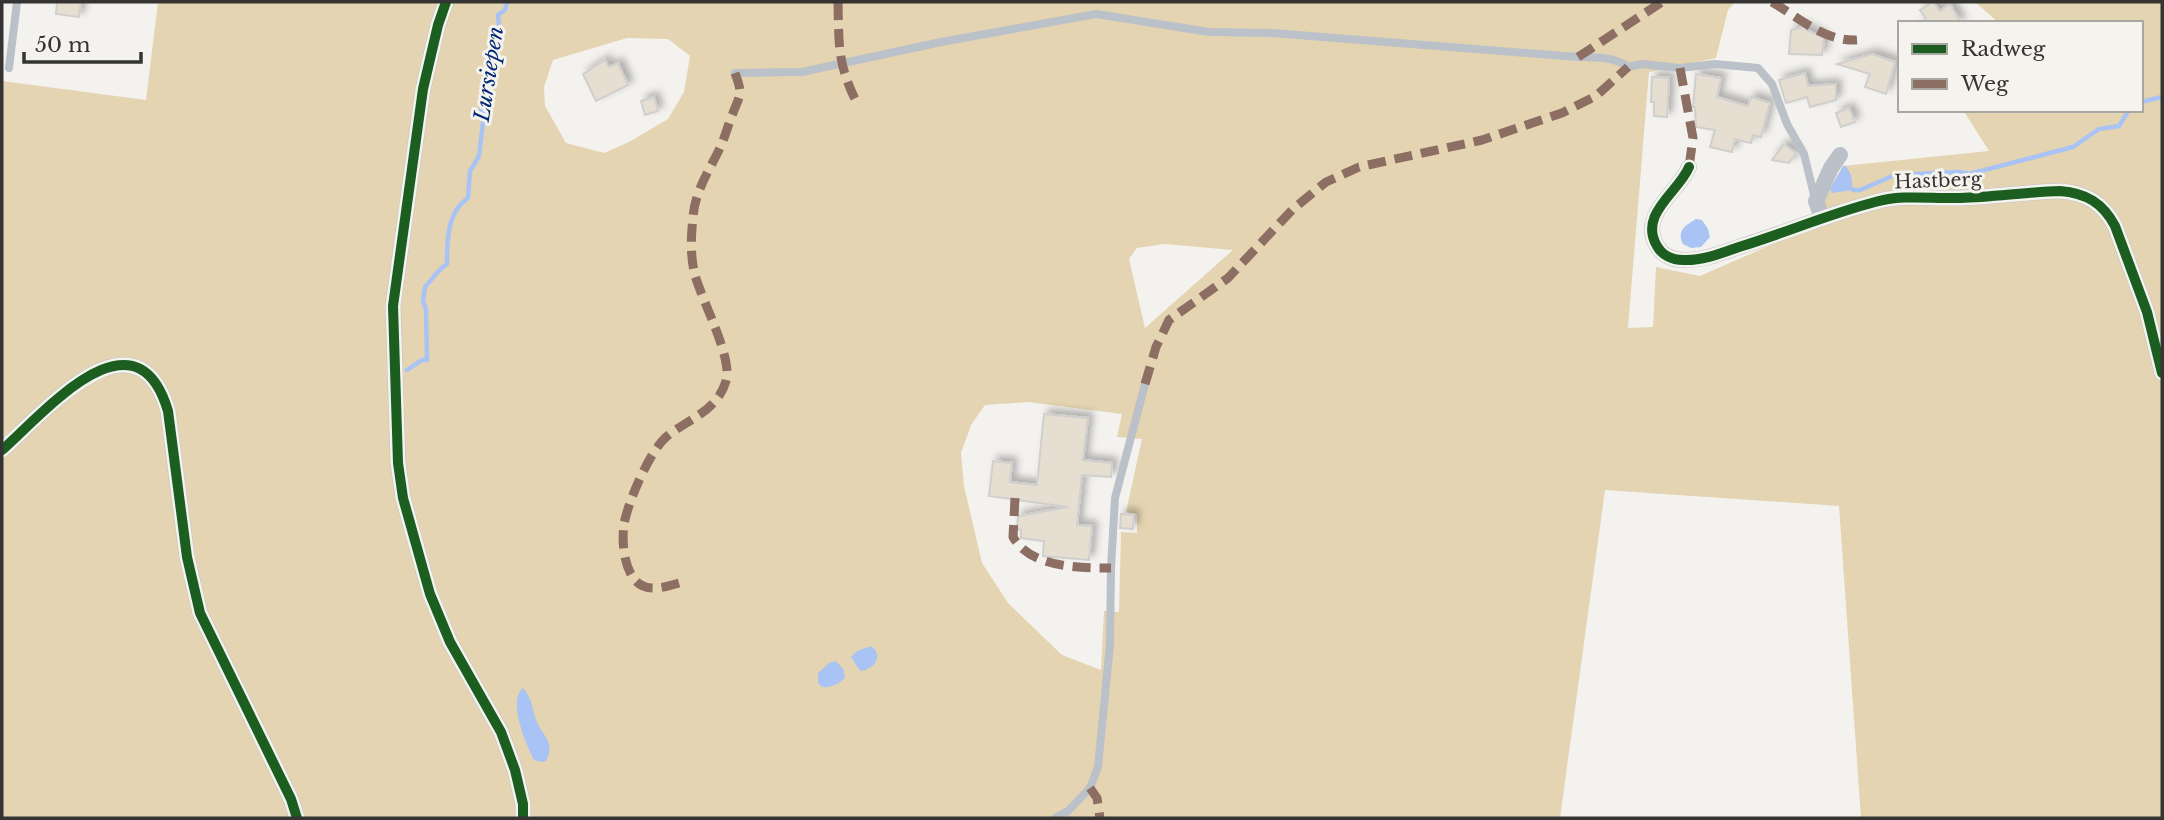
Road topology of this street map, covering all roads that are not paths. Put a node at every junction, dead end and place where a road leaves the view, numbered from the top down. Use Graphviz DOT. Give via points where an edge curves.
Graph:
graph roads {
  1 [pos="17,2"];
  2 [pos="446,2"];
  3 [pos="9,68"];
  4 [pos="735,73"];
  5 [pos="1840,155"];
  6 [pos="1689,167"];
  7 [pos="1816,201"];
  8 [pos="1822,218"];
  9 [pos="2162,373"];
  10 [pos="1145,384"];
  11 [pos="2,450"];
  12 [pos="297,818"];
  13 [pos="523,818"];
  14 [pos="1055,818"];
  1 -- 3 [label="lane"];
  2 -- 13 [label="street" via="423,89 393,306 399,473 430,594 450,642 501,732 515,770"];
  4 -- 7 [label="lane" via="802,72 1096,14 1209,32 1614,60 1628,67 1744,65 1758,68 1772,85 1804,154"];
  5 -- 7 [label="street"];
  6 -- 8 [label="street, Hastberg" via="1654,218 1654,240 1669,258 1703,258"];
  7 -- 8 [label="street"];
  8 -- 9 [label="street, Hastberg" via="1900,197 2060,191 2091,198 2115,226 2147,312"];
  10 -- 14 [label="lane" via="1115,498 1110,644 1098,768 1090,788"];
  11 -- 12 [label="street" via="69,389 98,371 109,366 136,367 154,380 168,411 187,557 200,613 292,799"];
}
